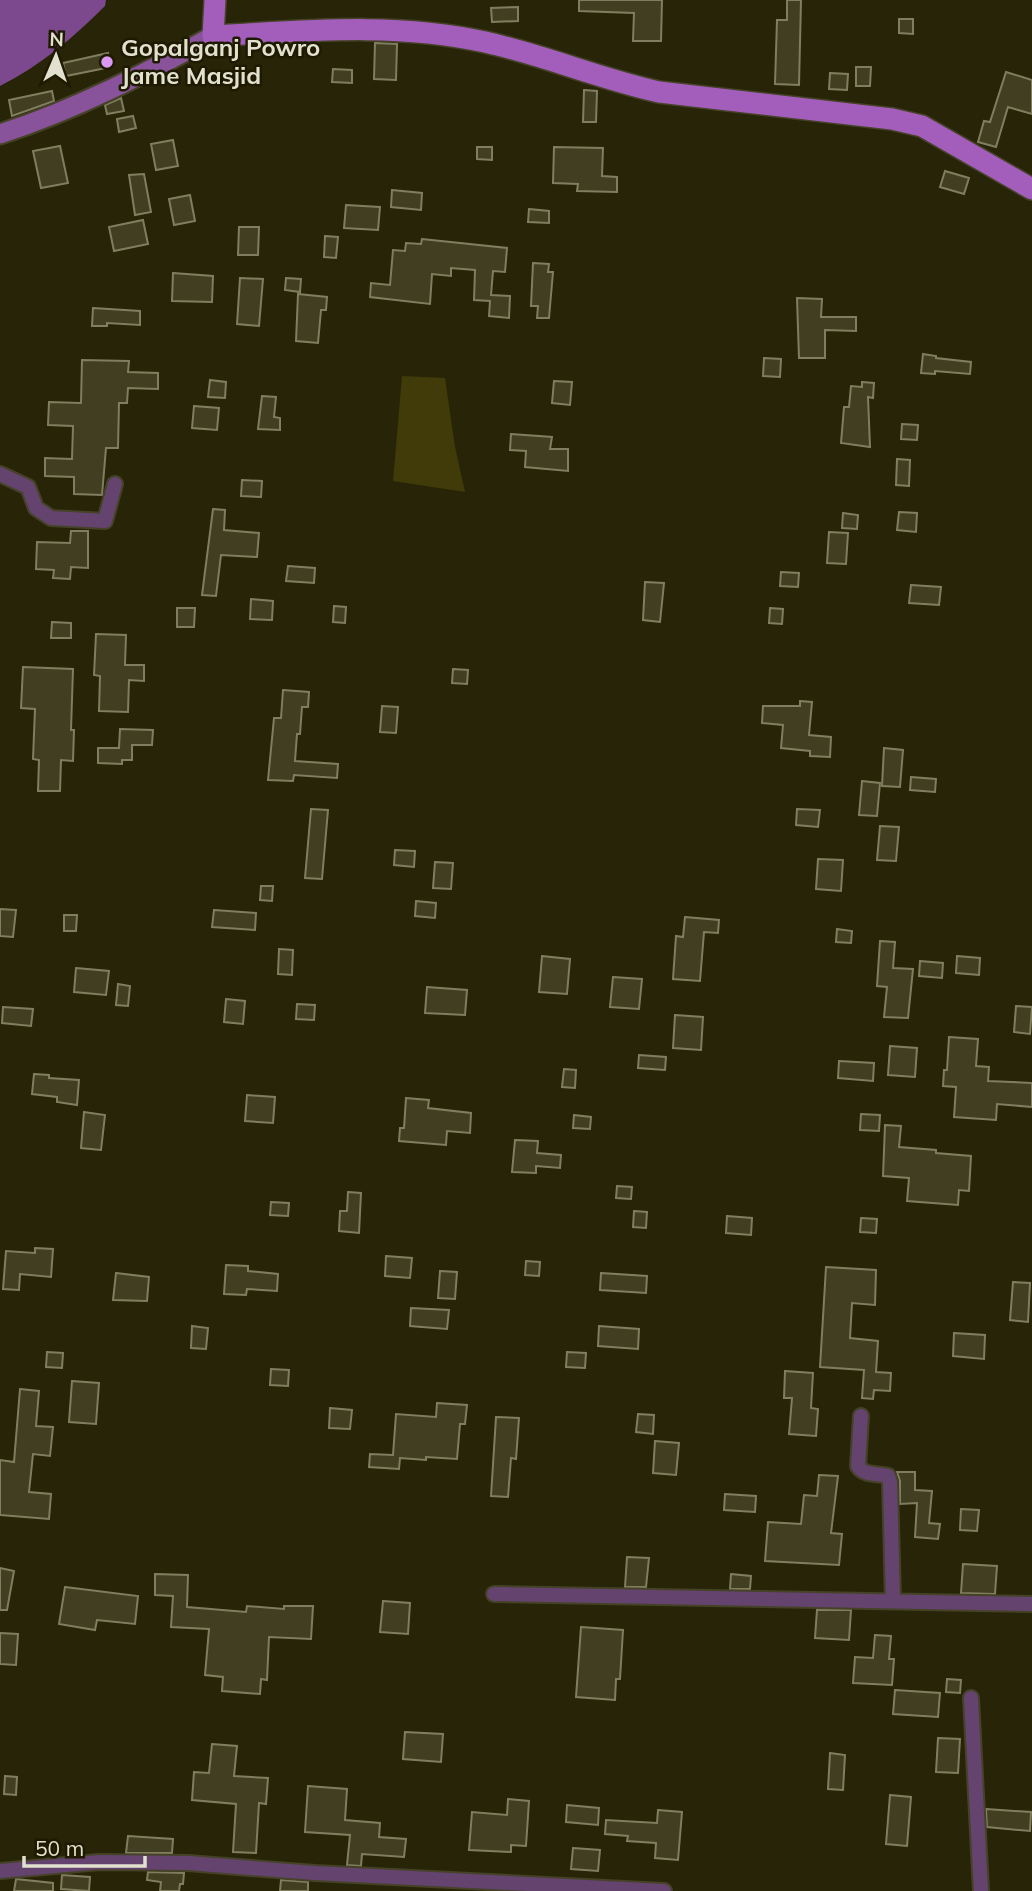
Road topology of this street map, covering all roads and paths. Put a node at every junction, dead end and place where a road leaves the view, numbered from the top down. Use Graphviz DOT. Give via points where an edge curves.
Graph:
graph roads {
  1 [pos="215,0"];
  2 [pos="213,36"];
  3 [pos="0,134"];
  4 [pos="1032,189"];
  5 [pos="0,474"];
  6 [pos="115,484"];
  7 [pos="861,1416"];
  8 [pos="494,1594"];
  9 [pos="893,1601"];
  10 [pos="1032,1604"];
  11 [pos="971,1698"];
  12 [pos="0,1871"];
  13 [pos="664,1891"];
  14 [pos="981,1891"];
  1 -- 2 [label="main road"];
  2 -- 3 [label="street" via="150,71"];
  2 -- 4 [label="main road" via="372,30 482,42 659,92 881,117 922,126"];
  5 -- 6 [label="street" via="28,486 36,508 51,518 105,521"];
  7 -- 9 [label="street" via="858,1466 866,1473 888,1476 890,1482"];
  8 -- 9 [label="street"];
  9 -- 10 [label="street"];
  11 -- 14 [label="street"];
  12 -- 13 [label="street" via="99,1862 188,1863"];
}
